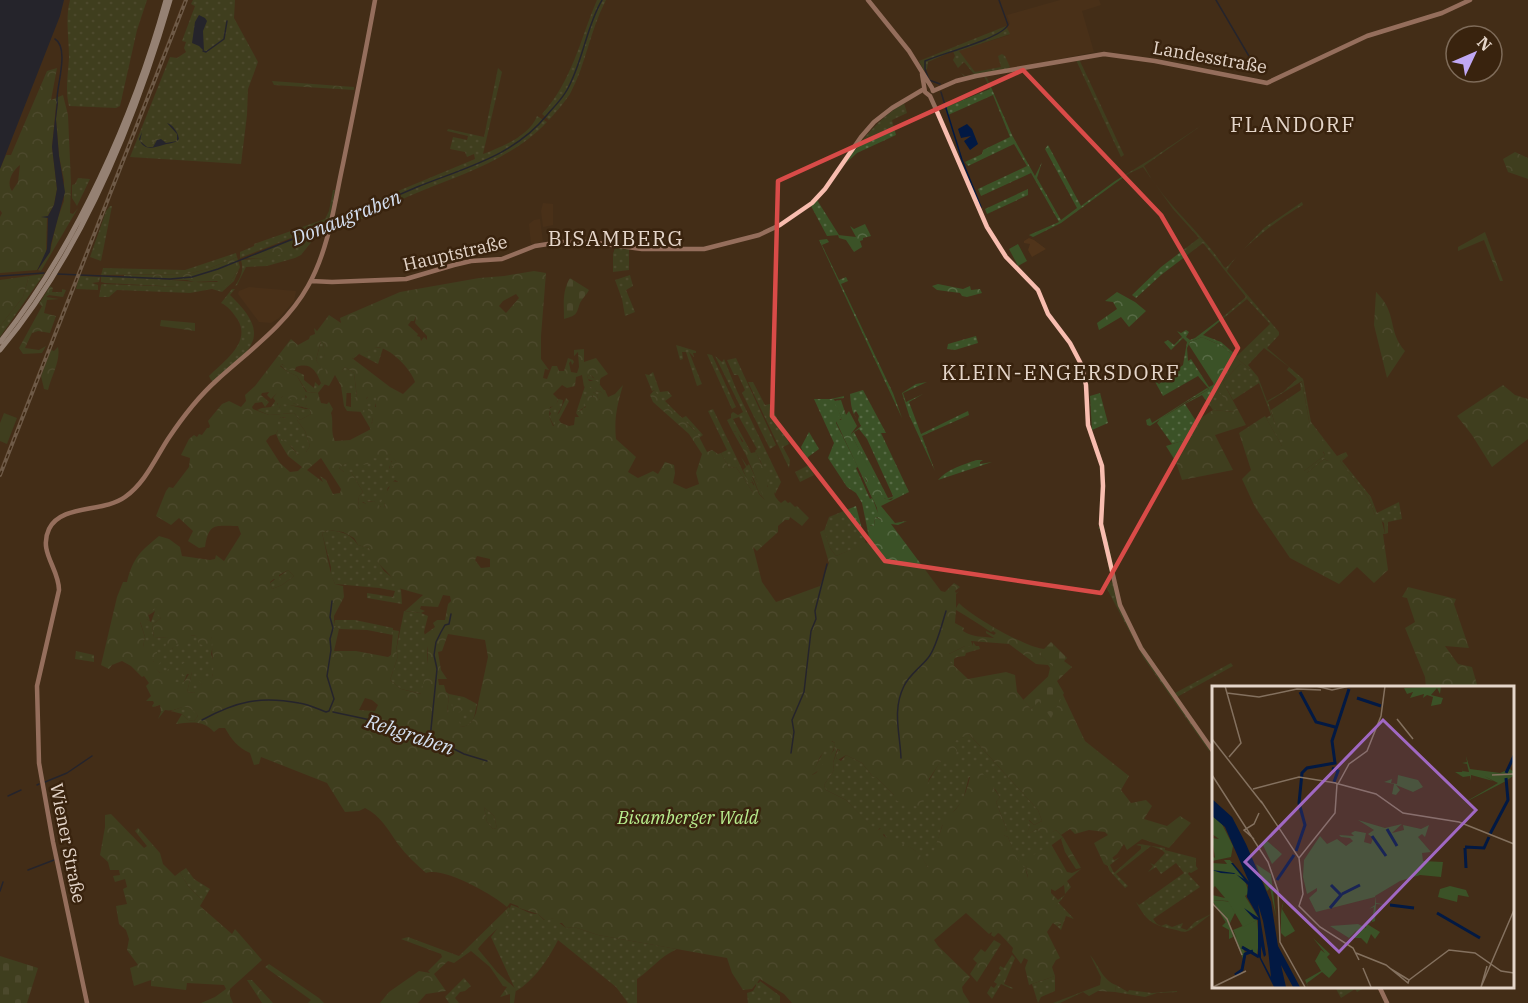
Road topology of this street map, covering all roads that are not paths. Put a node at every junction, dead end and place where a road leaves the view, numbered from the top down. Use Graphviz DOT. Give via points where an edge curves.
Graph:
graph roads {
  1 [pos="168,0"];
  2 [pos="375,0"];
  3 [pos="868,0"];
  4 [pos="1470,0"];
  5 [pos="929,90"];
  6 [pos="46,281"];
  7 [pos="310,282"];
  8 [pos="0,342"];
  9 [pos="0,350"];
  10 [pos="1212,750"];
  11 [pos="1380,988"];
  12 [pos="87,1003"];
  13 [pos="1387,1003"];
  1 -- 6 [label="highway" via="155,51 126,127 87,213"];
  2 -- 7 [label="main road, Wiener Straße" via="332,217"];
  3 -- 5 [label="main road" via="907,48"];
  4 -- 5 [label="main road, Landesstraße" via="1442,13 1373,33 1265,83 1155,61 1094,54 985,74"];
  5 -- 7 [label="main road, Hauptstraße" via="876,120 818,197 772,230 755,237 707,249 554,243 406,279 315,285"];
  5 -- 10 [label="main road" via="982,218 1005,256 1038,290 1048,314 1082,366 1088,424 1101,458 1101,526 1120,605 1148,659"];
  6 -- 8 [label="highway"];
  6 -- 9 [label="highway"];
  7 -- 12 [label="main road, Wiener Straße" via="274,329 195,403 133,490 111,505 64,515 51,525 46,536 45,547 59,590 36,686 39,754"];
  11 -- 13 [label="main road"];
}
